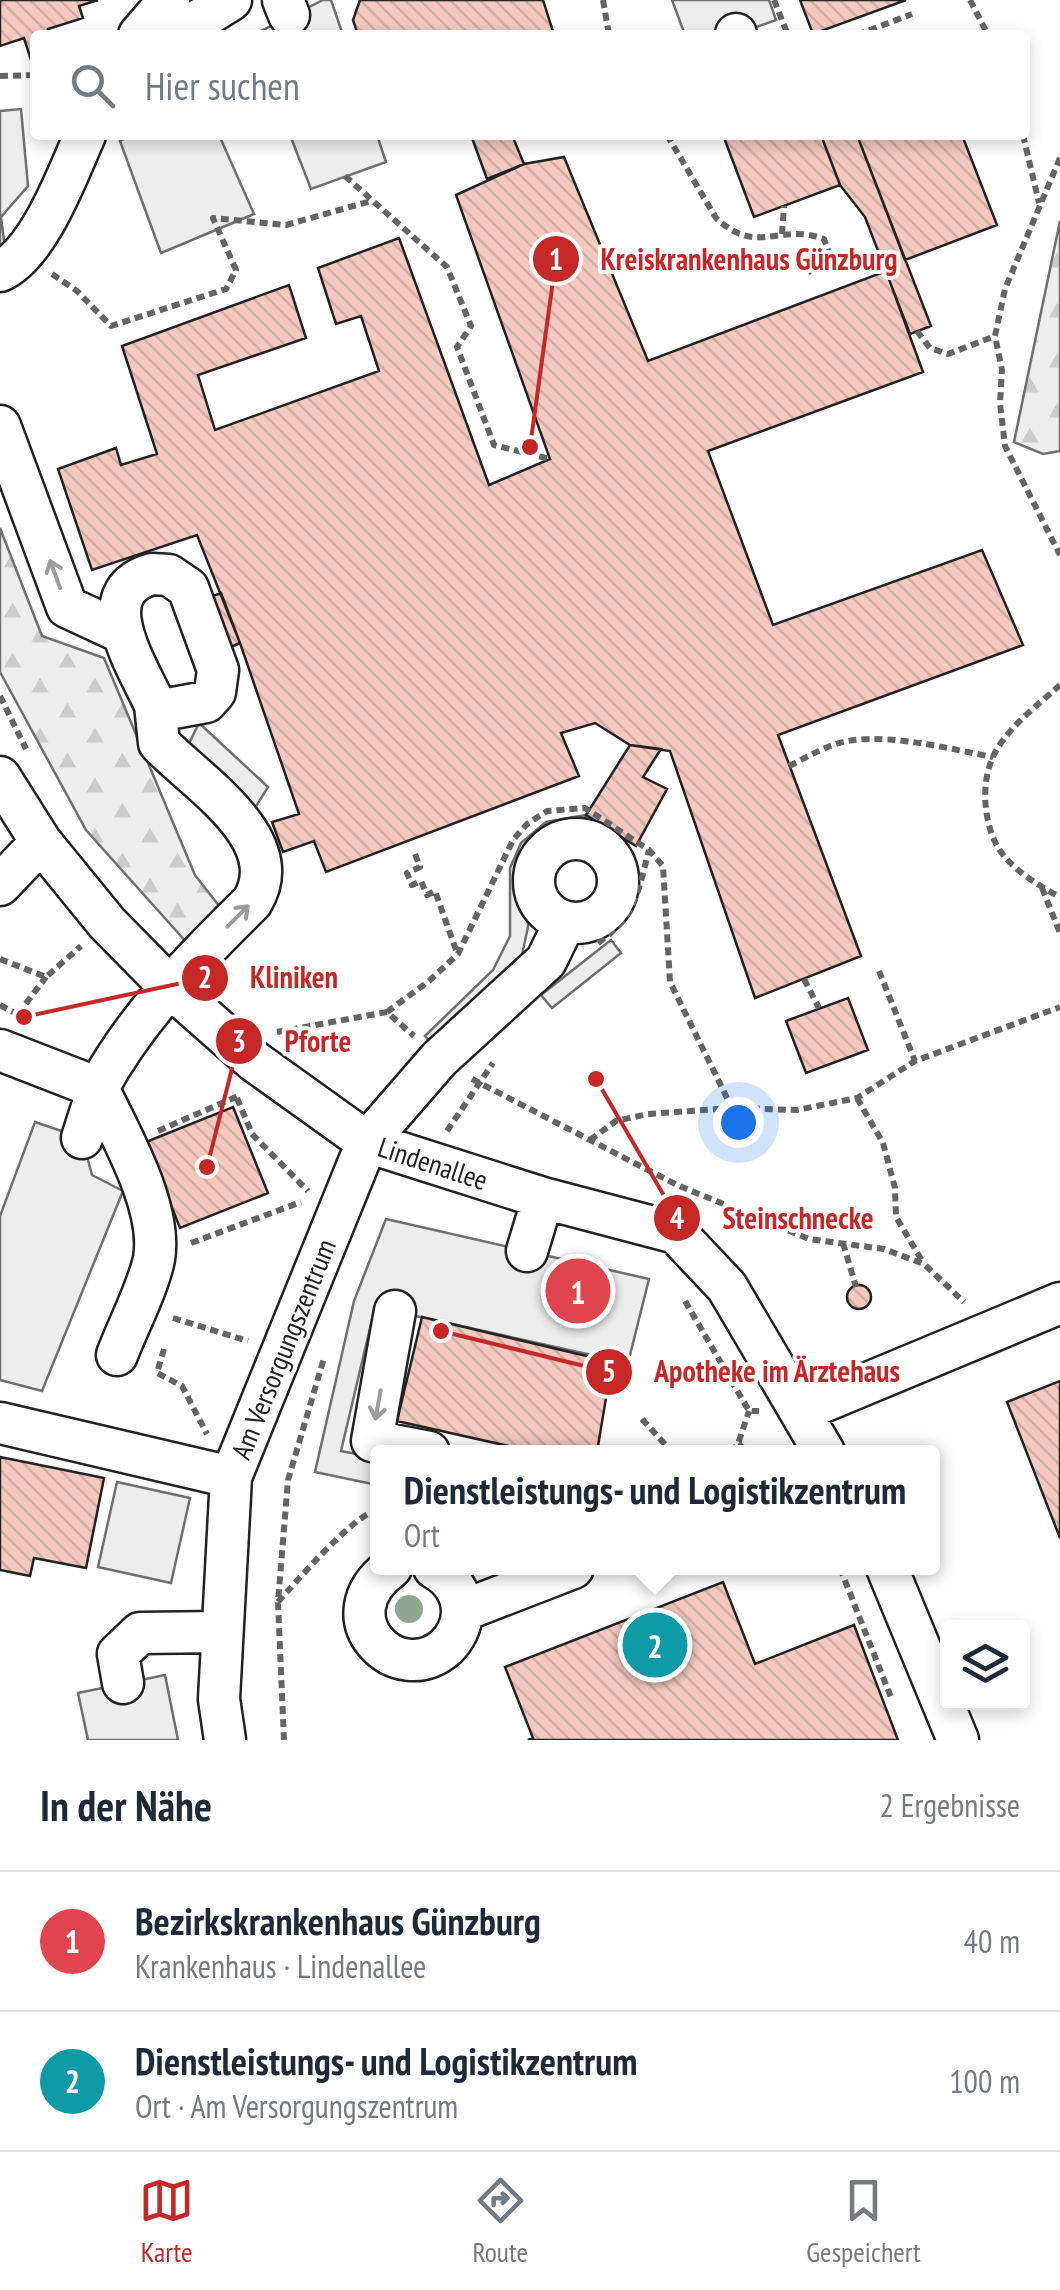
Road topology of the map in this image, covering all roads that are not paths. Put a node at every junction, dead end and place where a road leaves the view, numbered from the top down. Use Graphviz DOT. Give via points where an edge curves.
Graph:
graph roads {
  1 [pos="170,0"];
  2 [pos="231,0"];
  3 [pos="143,30"];
  4 [pos="186,30"];
  5 [pos="84,140"];
  6 [pos="11,262"];
  7 [pos="0,426"];
  8 [pos="123,633"];
  9 [pos="154,705"];
  10 [pos="0,776"];
  11 [pos="40,842"];
  12 [pos="0,885"];
  13 [pos="565,922"];
  14 [pos="169,986"];
  15 [pos="0,1050"];
  16 [pos="98,1088"];
  17 [pos="82,1138"];
  18 [pos="367,1142"];
  19 [pos="543,1198"];
  20 [pos="527,1251"];
  21 [pos="1060,1304"];
  22 [pos="395,1311"];
  23 [pos="117,1355"];
  24 [pos="800,1411"];
  25 [pos="0,1422"];
  26 [pos="393,1445"];
  27 [pos="820,1445"];
  28 [pos="230,1477"];
  29 [pos="384,1575"];
  30 [pos="444,1575"];
  31 [pos="554,1575"];
  32 [pos="891,1575"];
  33 [pos="462,1610"];
  34 [pos="222,1632"];
  35 [pos="123,1684"];
  36 [pos="225,1740"];
  37 [pos="958,1740"];
  1 -- 3 [label="street"];
  2 -- 4 [label="street"];
  5 -- 6 [label="street" via="36,238"];
  8 -- 7 [label="street, one-way" via="66,607"];
  8 -- 9 [label="street"];
  8 -- 9 [label="street" via="119,606 136,578 169,575 188,588 218,670 215,692 206,702"];
  14 -- 9 [label="street, one-way" via="252,902 262,865 245,824 159,744"];
  10 -- 11 [label="street, Lindenallee"];
  11 -- 12 [label="street"];
  11 -- 14 [label="street, Lindenallee"];
  13 -- 18 [label="street, Am Versorgungszentrum" via="546,961 439,1059"];
  14 -- 16 [label="street" via="122,1044"];
  14 -- 18 [label="street, Lindenallee" via="254,1061"];
  15 -- 16 [label="street"];
  16 -- 17 [label="street"];
  16 -- 23 [label="street" via="154,1221 154,1259"];
  18 -- 19 [label="street, Lindenallee"];
  18 -- 28 [label="street, Am Versorgungszentrum"];
  19 -- 20 [label="street"];
  19 -- 24 [label="street, Lindenallee" via="676,1233 727,1286"];
  21 -- 24 [label="street"];
  22 -- 26 [label="street, one-way" via="372,1441"];
  24 -- 27 [label="street, Lindenallee"];
  25 -- 28 [label="street" via="154,1475"];
  28 -- 34 [label="street, Am Versorgungszentrum"];
  29 -- 33 [label="street" via="364,1606 371,1637 395,1657 441,1652"];
  30 -- 33 [label="street"];
  31 -- 33 [label="street"];
  32 -- 37 [label="street"];
  34 -- 35 [label="street" via="140,1633 118,1654"];
  34 -- 36 [label="street, Am Versorgungszentrum"];
}
